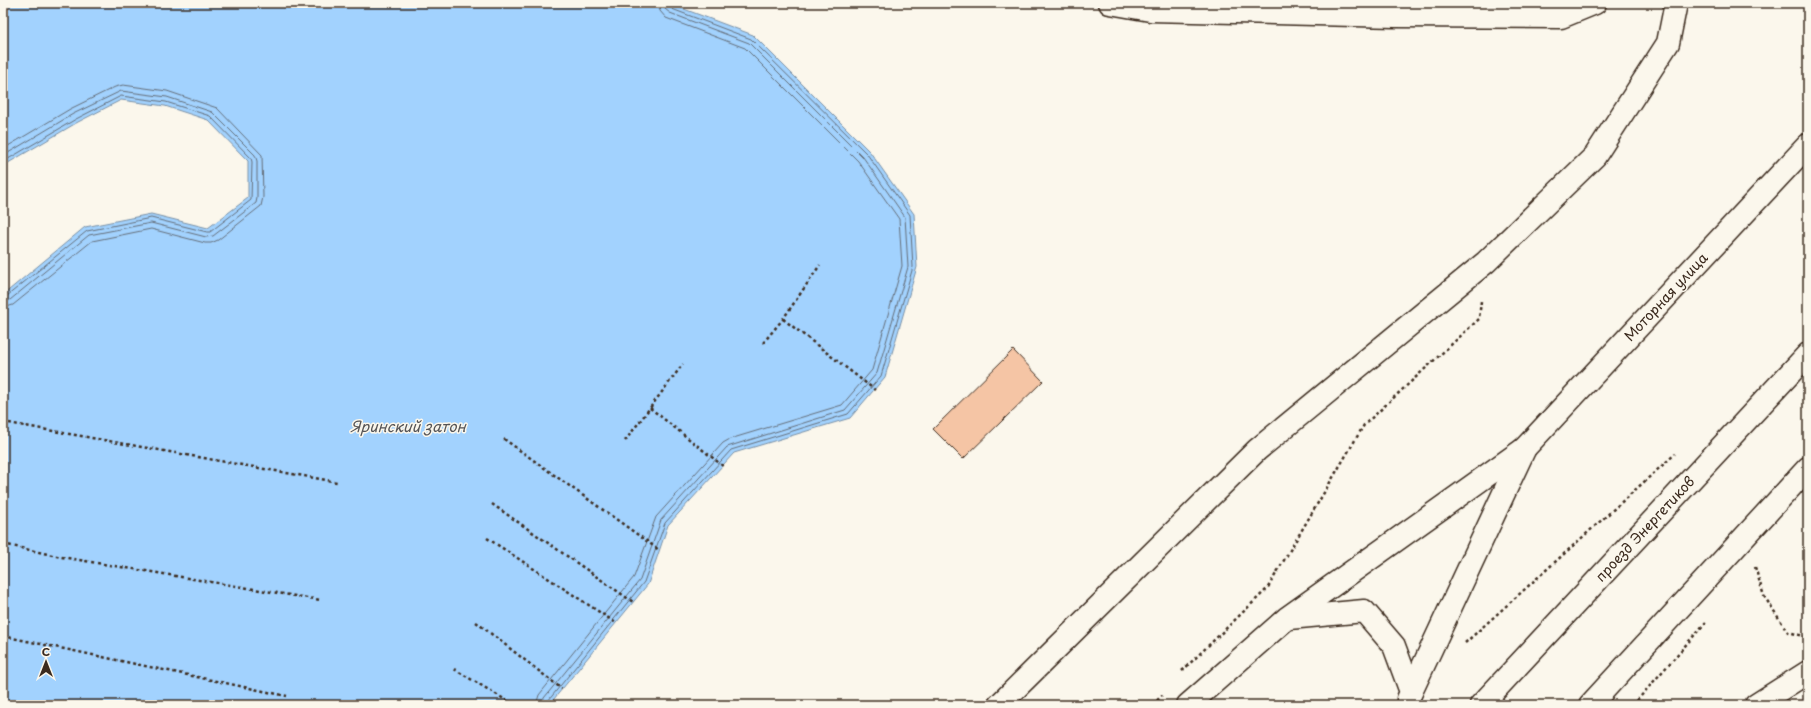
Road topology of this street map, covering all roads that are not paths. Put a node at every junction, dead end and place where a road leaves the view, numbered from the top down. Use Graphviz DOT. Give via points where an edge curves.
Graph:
graph roads {
  1 [pos="1110,3"];
  2 [pos="1594,3"];
  3 [pos="1676,3"];
  4 [pos="1808,145"];
  5 [pos="1808,354"];
  6 [pos="1524,449"];
  7 [pos="1808,468"];
  8 [pos="1288,618"];
  9 [pos="1808,672"];
  10 [pos="1408,698"];
  11 [pos="999,705"];
  12 [pos="1188,705"];
  13 [pos="1481,705"];
  14 [pos="1590,705"];
  15 [pos="1756,705"];
  1 -- 2 [label="main road" via="1150,10 1561,17"];
  3 -- 11 [label="main road" via="1668,43 1595,156 1486,262 1257,450"];
  4 -- 6 [label="main road, Моторная улица"];
  5 -- 13 [label="main road, проезд Энергетиков"];
  6 -- 8 [label="main road"];
  6 -- 10 [label="main road"];
  7 -- 14 [label="main road"];
  8 -- 10 [label="main road" via="1364,611 1394,646"];
  8 -- 12 [label="main road"];
  9 -- 15 [label="main road"];
}
